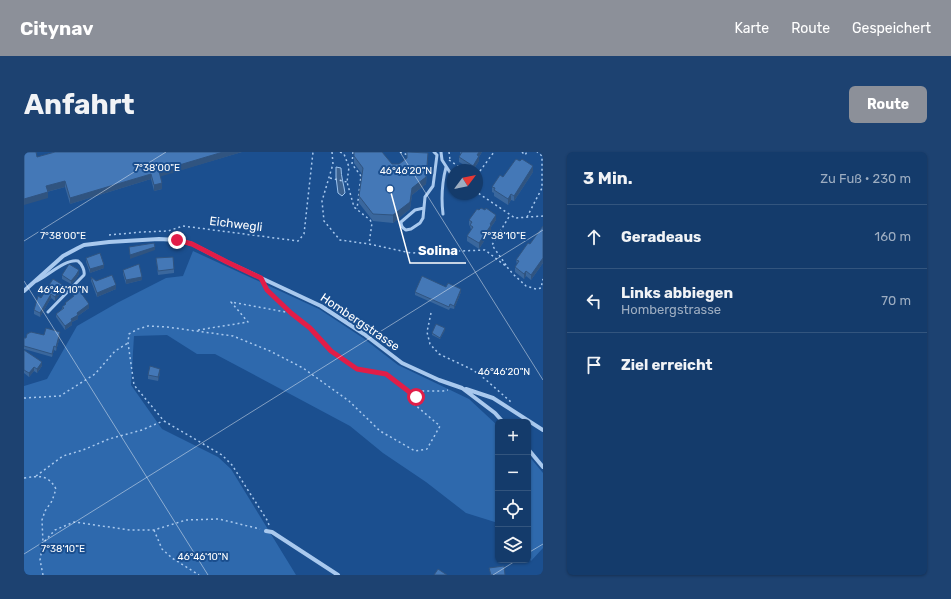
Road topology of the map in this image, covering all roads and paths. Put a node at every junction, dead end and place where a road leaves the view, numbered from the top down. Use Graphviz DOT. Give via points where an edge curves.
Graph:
graph roads {
  1 [pos="313,152"];
  2 [pos="332,152"];
  3 [pos="340,152"];
  4 [pos="353,152"];
  5 [pos="400,152"];
  6 [pos="441,152"];
  7 [pos="449,152"];
  8 [pos="494,152"];
  9 [pos="522,152"];
  10 [pos="528,152"];
  11 [pos="537,152"];
  12 [pos="436,154"];
  13 [pos="408,155"];
  14 [pos="442,160"];
  15 [pos="450,160"];
  16 [pos="446,167"];
  17 [pos="483,167"];
  18 [pos="330,178"];
  19 [pos="347,182"];
  20 [pos="483,197"];
  21 [pos="424,208"];
  22 [pos="357,209"];
  23 [pos="443,214"];
  24 [pos="510,215"];
  25 [pos="543,216"];
  26 [pos="527,217"];
  27 [pos="104,236"];
  28 [pos="369,244"];
  29 [pos="507,267"];
  30 [pos="261,278"];
  31 [pos="543,279"];
  32 [pos="35,281"];
  33 [pos="24,291"];
  34 [pos="48,312"];
  35 [pos="291,313"];
  36 [pos="431,313"];
  37 [pos="196,331"];
  38 [pos="128,343"];
  39 [pos="462,388"];
  40 [pos="449,390"];
  41 [pos="416,397"];
  42 [pos="24,398"];
  43 [pos="515,405"];
  44 [pos="500,419"];
  45 [pos="164,421"];
  46 [pos="543,430"];
  47 [pos="531,453"];
  48 [pos="543,467"];
  49 [pos="36,476"];
  50 [pos="24,478"];
  51 [pos="154,530"];
  52 [pos="266,531"];
  53 [pos="272,532"];
  54 [pos="43,544"];
  55 [pos="43,575"];
  56 [pos="199,575"];
  57 [pos="338,575"];
  1 -- 27 [label="path, Eichwegli" via="304,234 298,241 183,226 168,232"];
  2 -- 18 [label="path" via="334,164"];
  3 -- 19 [label="path" via="344,154 349,167"];
  4 -- 22 [label="path" via="352,164 361,176"];
  5 -- 13 [label="path"];
  6 -- 14 [label="lane"];
  7 -- 15 [label="path"];
  8 -- 17 [label="path"];
  9 -- 10 [label="path" via="526,155"];
  11 -- 26 [label="path" via="542,156 542,188"];
  12 -- 14 [label="lane"];
  12 -- 21 [label="lane" via="433,186 425,197"];
  14 -- 16 [label="lane"];
  16 -- 23 [label="lane"];
  18 -- 19 [label="path"];
  18 -- 28 [label="path" via="322,201 324,222 340,240"];
  19 -- 22 [label="path" via="354,207"];
  20 -- 24 [label="path"];
  21 -- 21 [label="lane" via="416,210 401,222 403,228 411,229 420,223"];
  22 -- 28 [label="path" via="372,223"];
  24 -- 26 [label="path" via="515,218"];
  24 -- 29 [label="path" via="492,245"];
  25 -- 26 [label="path"];
  28 -- 29 [label="path" via="411,253 485,250"];
  29 -- 31 [label="path" via="526,286 541,288"];
  30 -- 32 [label="street, Hombergstrasse" via="192,244 159,239 95,243 78,248 63,256"];
  30 -- 35 [label="path" via="267,290"];
  30 -- 39 [label="street, Hombergstrasse" via="321,306 402,363"];
  32 -- 33 [label="street, Hombergstrasse"];
  32 -- 34 [label="lane" via="68,262 74,260 82,265 84,276"];
  35 -- 37 [label="path" via="231,302 248,322"];
  35 -- 41 [label="path" via="310,328 331,351 357,369 386,374"];
  36 -- 43 [label="path" via="427,332 430,344 439,354 473,370"];
  37 -- 38 [label="path" via="148,326 138,328 129,334"];
  37 -- 41 [label="path" via="233,336 303,368 349,401 380,431 415,451 427,449 440,426 414,404"];
  38 -- 42 [label="path" via="114,351 95,374 60,396"];
  38 -- 45 [label="path" via="134,385"];
  39 -- 44 [label="street, Hombergstrasse"];
  39 -- 46 [label="street" via="493,398"];
  40 -- 41 [label="path" via="417,391"];
  45 -- 49 [label="path" via="63,456"];
  45 -- 53 [label="path" via="222,455 232,465"];
  47 -- 48 [label="street"];
  49 -- 50 [label="path"];
  49 -- 54 [label="path" via="52,482 56,489 42,520"];
  51 -- 52 [label="path" via="186,520 219,519"];
  51 -- 54 [label="path" via="130,530 74,522 55,530"];
  51 -- 56 [label="path" via="162,549"];
  52 -- 53 [label="street"];
  53 -- 57 [label="street"];
  54 -- 55 [label="path" via="40,560"];
}
